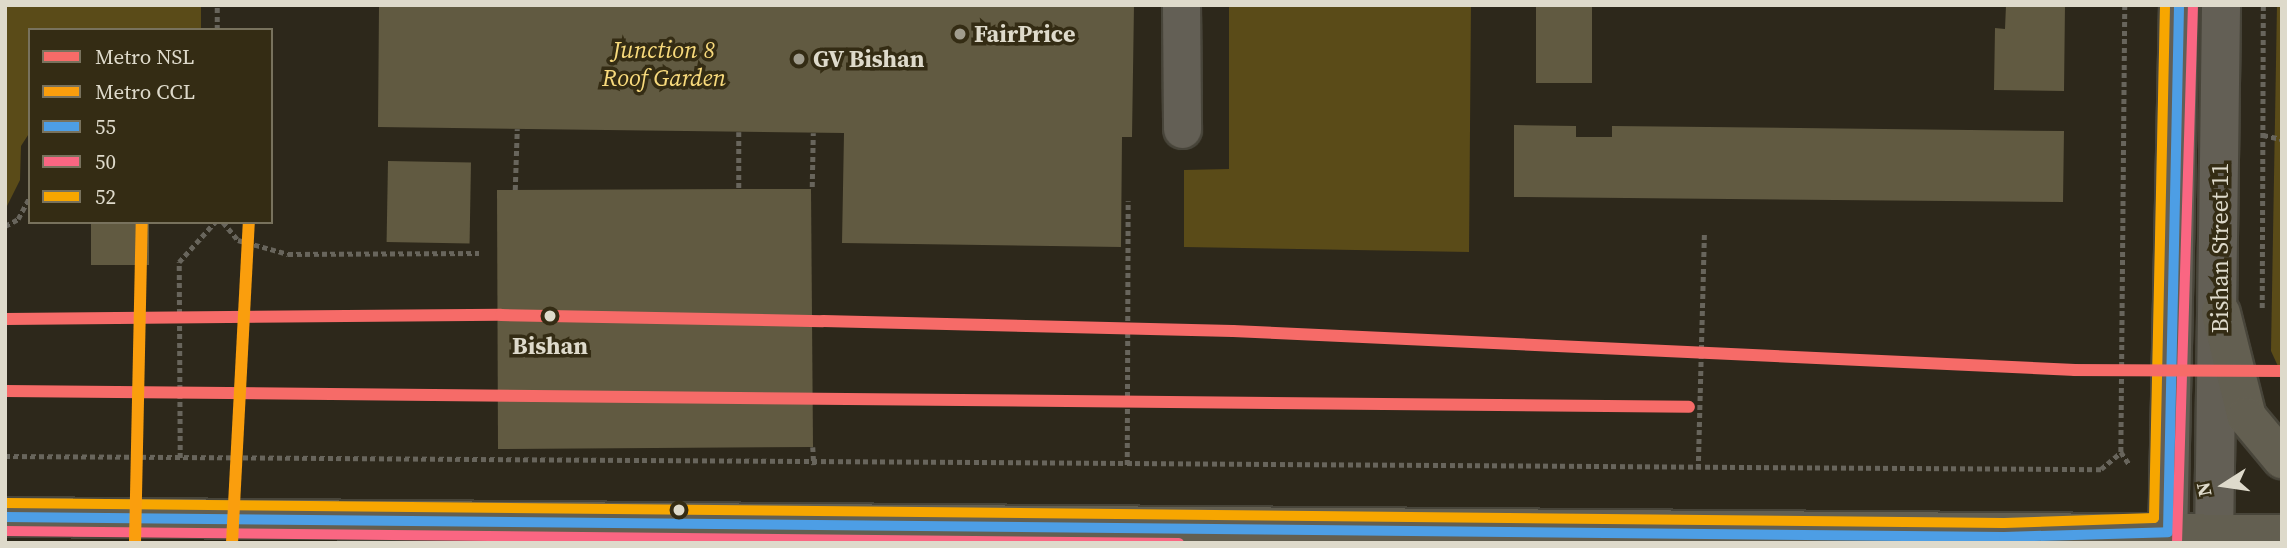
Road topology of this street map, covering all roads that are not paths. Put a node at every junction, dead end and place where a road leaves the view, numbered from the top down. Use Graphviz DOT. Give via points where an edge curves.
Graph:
graph roads {
  1 [pos="1181,5"];
  2 [pos="2179,5"];
  3 [pos="2221,5"];
  4 [pos="1182,130"];
  5 [pos="2221,313"];
  6 [pos="2282,459"];
  7 [pos="5,517"];
  8 [pos="2282,534"];
  9 [pos="2168,537"];
  10 [pos="2214,538"];
  1 -- 4 [label="street"];
  2 -- 9 [label="street, Bishan Street 11"];
  3 -- 5 [label="street, Bishan Street 11"];
  5 -- 6 [label="main road" via="2247,417"];
  5 -- 10 [label="street, Bishan Street 11"];
  7 -- 9 [label="main road"];
  8 -- 10 [label="main road"];
  9 -- 10 [label="main road"];
}
